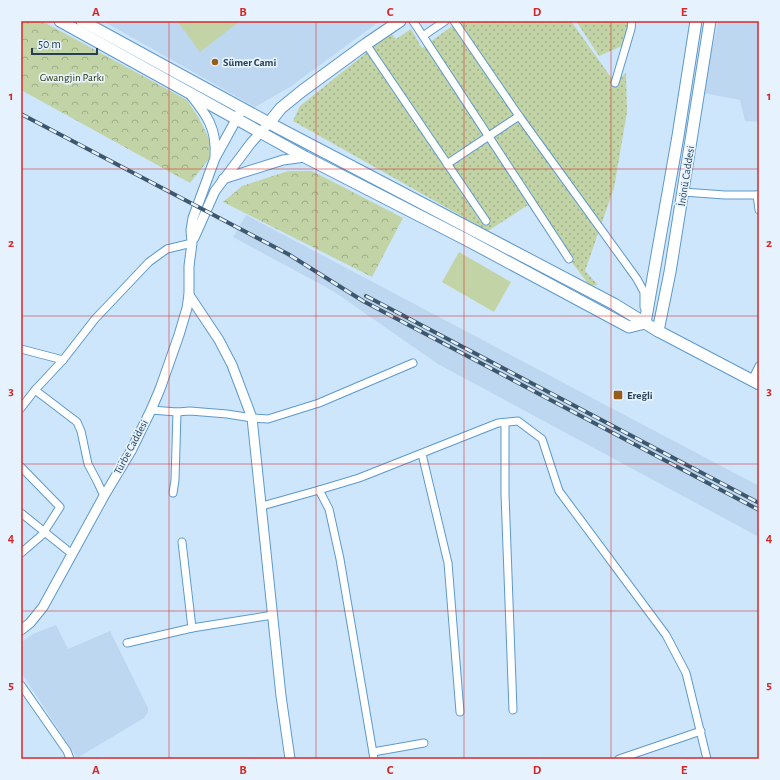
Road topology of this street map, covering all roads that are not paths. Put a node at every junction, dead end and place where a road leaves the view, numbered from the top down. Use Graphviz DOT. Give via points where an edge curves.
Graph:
graph roads {
  1 [pos="60,21"];
  2 [pos="82,21"];
  3 [pos="400,21"];
  4 [pos="413,21"];
  5 [pos="445,21"];
  6 [pos="454,21"];
  7 [pos="632,21"];
  8 [pos="696,21"];
  9 [pos="710,21"];
  10 [pos="423,36"];
  11 [pos="366,44"];
  12 [pos="615,83"];
  13 [pos="190,93"];
  14 [pos="242,109"];
  15 [pos="520,116"];
  16 [pos="236,119"];
  17 [pos="268,123"];
  18 [pos="259,132"];
  19 [pos="489,138"];
  20 [pos="305,157"];
  21 [pos="215,158"];
  22 [pos="447,164"];
  23 [pos="223,179"];
  24 [pos="683,192"];
  25 [pos="758,195"];
  26 [pos="759,210"];
  27 [pos="486,221"];
  28 [pos="192,243"];
  29 [pos="569,259"];
  30 [pos="189,295"];
  31 [pos="645,323"];
  32 [pos="658,331"];
  33 [pos="21,349"];
  34 [pos="64,360"];
  35 [pos="413,364"];
  36 [pos="759,366"];
  37 [pos="756,382"];
  38 [pos="35,390"];
  39 [pos="21,408"];
  40 [pos="151,410"];
  41 [pos="177,412"];
  42 [pos="252,418"];
  43 [pos="505,423"];
  44 [pos="422,454"];
  45 [pos="21,467"];
  46 [pos="320,490"];
  47 [pos="172,493"];
  48 [pos="104,496"];
  49 [pos="262,506"];
  50 [pos="21,513"];
  51 [pos="44,532"];
  52 [pos="182,542"];
  53 [pos="21,553"];
  54 [pos="72,554"];
  55 [pos="273,615"];
  56 [pos="192,628"];
  57 [pos="21,630"];
  58 [pos="128,643"];
  59 [pos="21,685"];
  60 [pos="513,710"];
  61 [pos="460,712"];
  62 [pos="701,731"];
  63 [pos="424,744"];
  64 [pos="374,755"];
  65 [pos="70,759"];
  66 [pos="290,759"];
  67 [pos="619,759"];
  68 [pos="707,759"];
  1 -- 13 [label="main road"];
  2 -- 14 [label="main road"];
  3 -- 11 [label="main road"];
  4 -- 10 [label="street"];
  5 -- 10 [label="street"];
  6 -- 15 [label="street"];
  7 -- 12 [label="street"];
  8 -- 31 [label="main road"];
  9 -- 24 [label="main road, İnönü Caddesi"];
  10 -- 19 [label="street"];
  11 -- 17 [label="main road" via="281,108"];
  11 -- 22 [label="street"];
  13 -- 16 [label="main road"];
  13 -- 21 [label="street, Türbe Caddesi" via="211,126 215,138"];
  14 -- 16 [label="street, Türbe Caddesi"];
  14 -- 17 [label="main road"];
  15 -- 19 [label="street"];
  15 -- 31 [label="street" via="637,279 644,292"];
  16 -- 18 [label="main road"];
  16 -- 21 [label="street, Türbe Caddesi"];
  17 -- 18 [label="street, Türbe Caddesi"];
  17 -- 31 [label="main road" via="528,258"];
  18 -- 20 [label="main road"];
  18 -- 23 [label="street, Türbe Caddesi"];
  19 -- 22 [label="street"];
  19 -- 29 [label="street"];
  20 -- 23 [label="street" via="283,160"];
  20 -- 31 [label="main road" via="629,327"];
  21 -- 28 [label="street, Türbe Caddesi" via="193,218"];
  22 -- 27 [label="street"];
  23 -- 28 [label="street, Türbe Caddesi" via="210,200"];
  24 -- 25 [label="street"];
  24 -- 32 [label="main road, İnönü Caddesi"];
  25 -- 26 [label="street"];
  28 -- 30 [label="street, Türbe Caddesi"];
  28 -- 34 [label="street" via="167,249 149,262 95,319"];
  30 -- 40 [label="street, Türbe Caddesi" via="179,335"];
  30 -- 42 [label="street" via="219,340 232,365"];
  31 -- 32 [label="main road"];
  32 -- 37 [label="main road"];
  33 -- 34 [label="street"];
  34 -- 38 [label="street"];
  35 -- 42 [label="street" via="319,403 268,419"];
  36 -- 37 [label="street"];
  38 -- 39 [label="street"];
  38 -- 48 [label="street" via="77,422 82,431 88,464"];
  40 -- 41 [label="street"];
  40 -- 48 [label="street, Türbe Caddesi"];
  41 -- 42 [label="street" via="190,411"];
  41 -- 47 [label="street" via="175,480"];
  42 -- 49 [label="street"];
  43 -- 44 [label="street" via="498,423"];
  43 -- 60 [label="street"];
  43 -- 62 [label="street" via="518,421 542,439 559,491 666,635 686,673"];
  44 -- 46 [label="street"];
  44 -- 61 [label="street" via="448,563"];
  45 -- 51 [label="street" via="60,507"];
  46 -- 49 [label="street"];
  46 -- 64 [label="street" via="329,509 340,559"];
  48 -- 54 [label="street, Türbe Caddesi"];
  49 -- 55 [label="street"];
  50 -- 51 [label="street"];
  51 -- 53 [label="street"];
  51 -- 54 [label="street"];
  52 -- 56 [label="street"];
  54 -- 57 [label="street, Türbe Caddesi" via="43,607"];
  55 -- 56 [label="street"];
  55 -- 66 [label="street"];
  56 -- 58 [label="street"];
  59 -- 65 [label="street"];
  62 -- 67 [label="street"];
  62 -- 68 [label="street"];
  63 -- 64 [label="street"];
}
